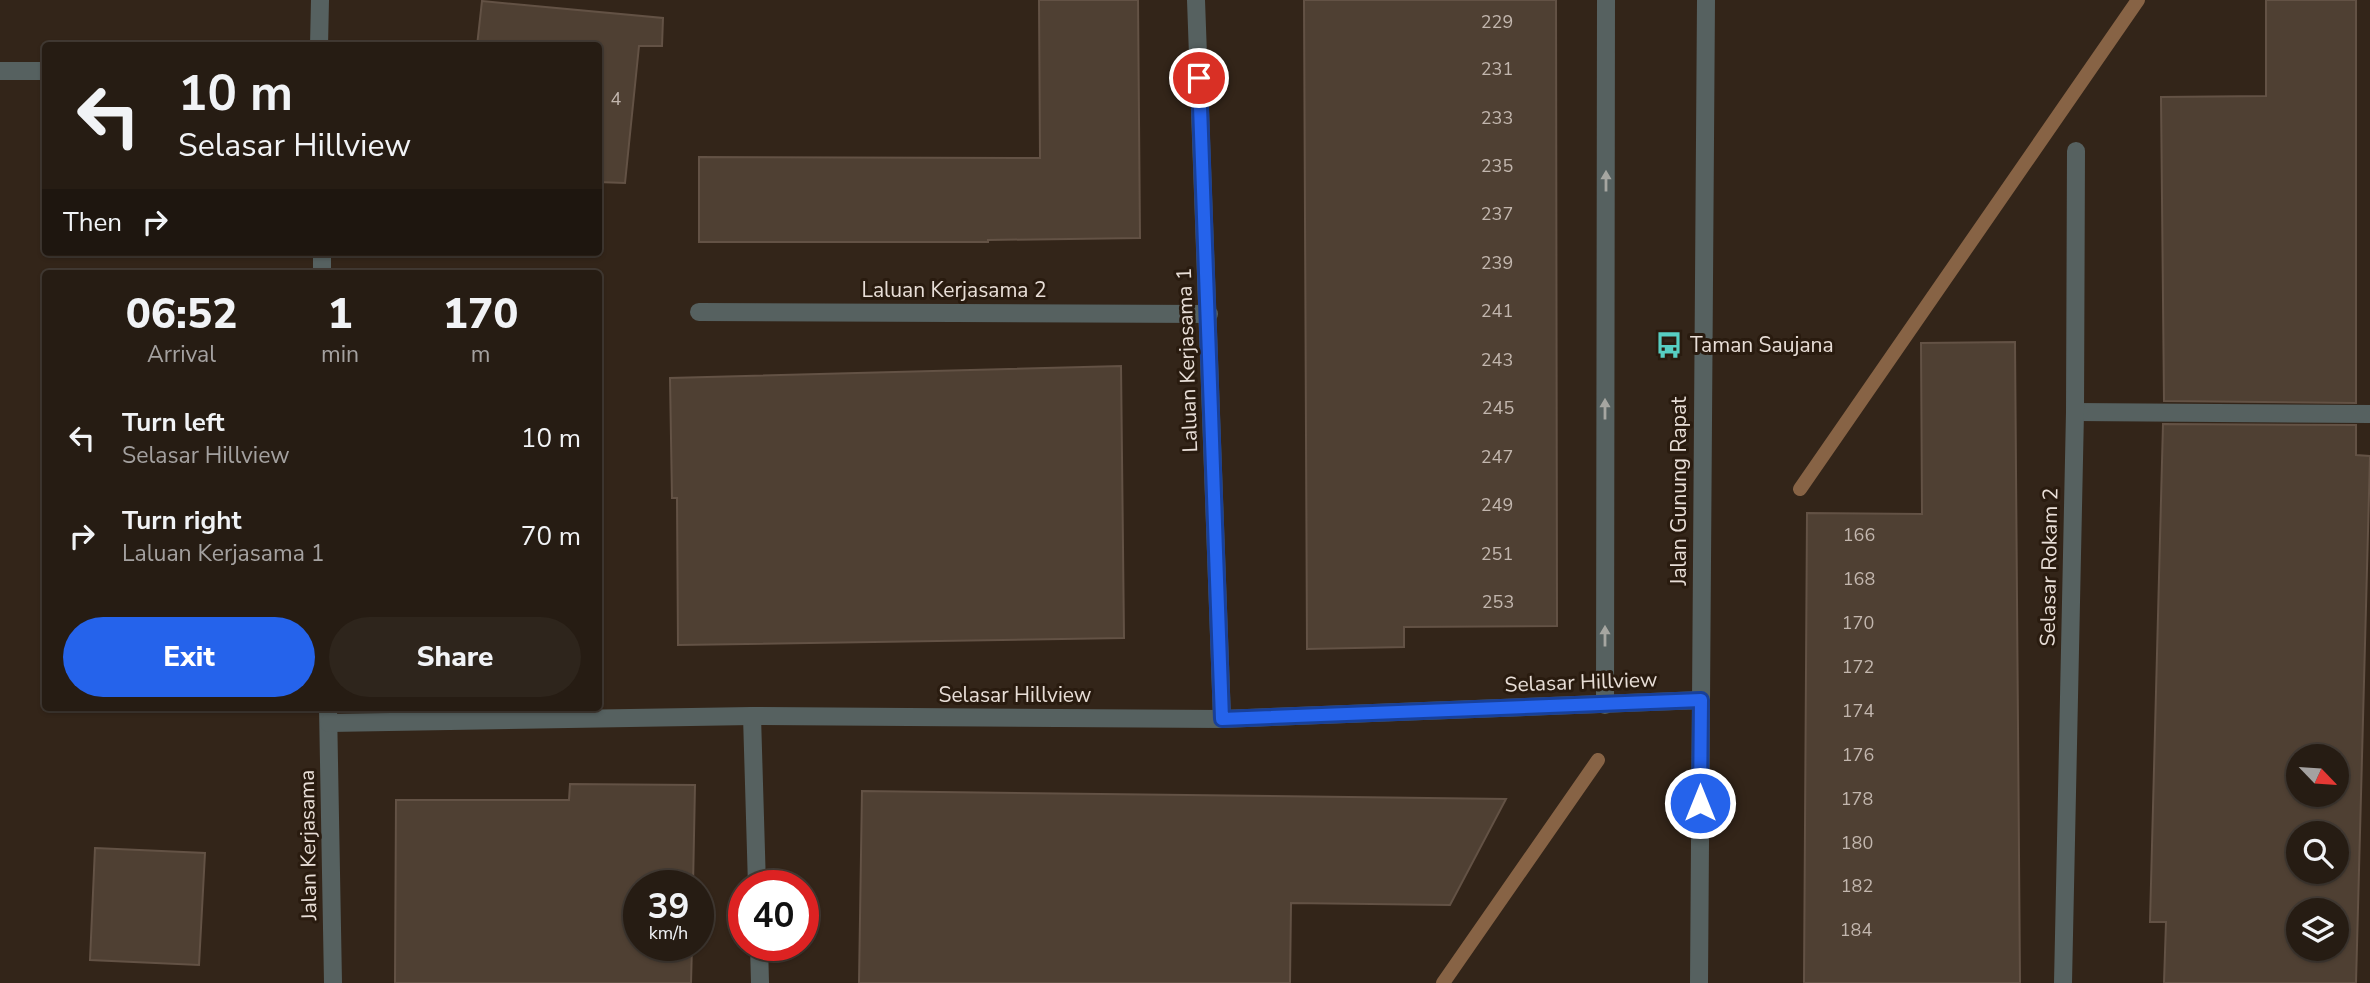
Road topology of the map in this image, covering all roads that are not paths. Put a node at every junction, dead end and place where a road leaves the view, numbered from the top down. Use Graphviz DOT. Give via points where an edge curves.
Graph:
graph roads {
  1 [pos="320,0"];
  2 [pos="1196,0"];
  3 [pos="1606,0"];
  4 [pos="1706,0"];
  5 [pos="319,42"];
  6 [pos="0,71"];
  7 [pos="42,71"];
  8 [pos="2076,151"];
  9 [pos="699,312"];
  10 [pos="1209,314"];
  11 [pos="2075,412"];
  12 [pos="2370,414"];
  13 [pos="1701,700"];
  14 [pos="1605,705"];
  15 [pos="329,715"];
  16 [pos="752,716"];
  17 [pos="1222,719"];
  18 [pos="757,870"];
  19 [pos="759,961"];
  20 [pos="333,983"];
  21 [pos="760,983"];
  22 [pos="1699,983"];
  23 [pos="2063,983"];
  1 -- 5 [label="street"];
  2 -- 10 [label="street, Laluan Kerjasama 1"];
  14 -- 3 [label="street, one-way"];
  4 -- 13 [label="street, Jalan Gunung Rapat"];
  6 -- 7 [label="street"];
  8 -- 11 [label="street, Selasar Rokam 2"];
  9 -- 10 [label="street, Laluan Kerjasama 2"];
  10 -- 17 [label="street, Laluan Kerjasama 1"];
  11 -- 12 [label="street"];
  11 -- 23 [label="street, Selasar Rokam 2"];
  13 -- 14 [label="street, Selasar Hillview"];
  13 -- 22 [label="street, Jalan Gunung Rapat"];
  14 -- 17 [label="street, Selasar Hillview"];
  15 -- 16 [label="street, Selasar Hillview"];
  15 -- 20 [label="street, Jalan Kerjasama"];
  16 -- 17 [label="street, Selasar Hillview"];
  16 -- 18 [label="street"];
  19 -- 21 [label="street"];
}
